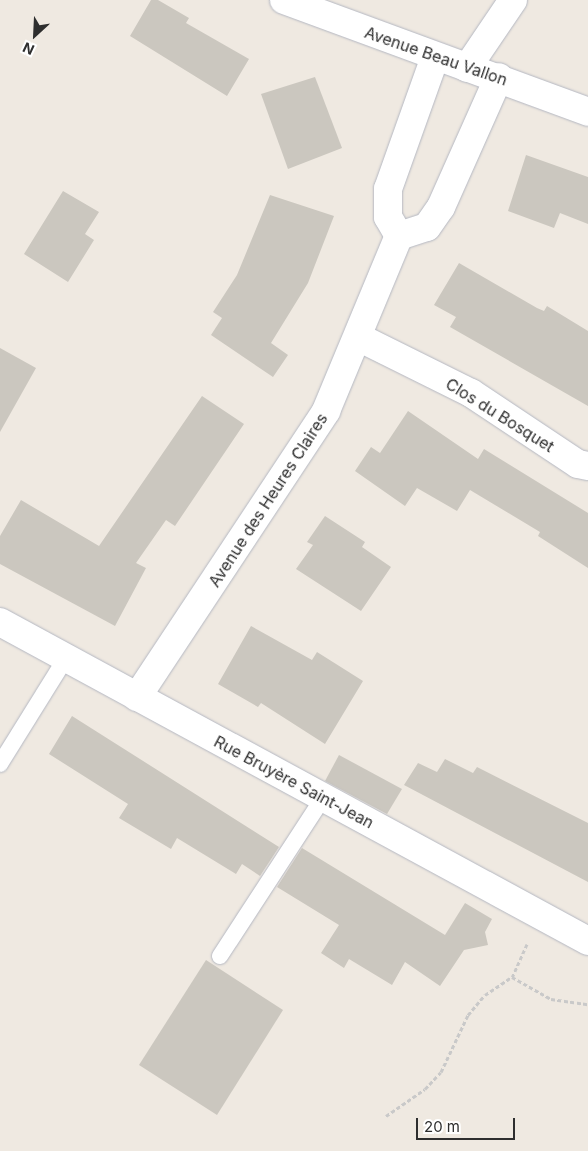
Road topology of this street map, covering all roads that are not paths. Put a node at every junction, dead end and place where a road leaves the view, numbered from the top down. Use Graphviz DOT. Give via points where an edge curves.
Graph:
graph roads {
  1 [pos="284,0"];
  2 [pos="514,0"];
  3 [pos="435,57"];
  4 [pos="467,68"];
  5 [pos="499,77"];
  6 [pos="588,112"];
  7 [pos="399,236"];
  8 [pos="358,337"];
  9 [pos="588,466"];
  10 [pos="0,622"];
  11 [pos="66,658"];
  12 [pos="138,697"];
  13 [pos="0,764"];
  14 [pos="323,798"];
  15 [pos="588,941"];
  16 [pos="220,956"];
  1 -- 3 [label="street, Avenue Beau Vallon"];
  2 -- 4 [label="street"];
  3 -- 4 [label="street, Avenue Beau Vallon"];
  3 -- 7 [label="street" via="388,189 388,217"];
  4 -- 5 [label="street, Avenue Beau Vallon"];
  5 -- 6 [label="street, Avenue Beau Vallon"];
  5 -- 7 [label="street" via="441,208 426,227"];
  7 -- 8 [label="street, Avenue des Heures Claires"];
  8 -- 9 [label="street, Clos du Bosquet" via="471,393 578,464"];
  8 -- 12 [label="street, Avenue des Heures Claires" via="326,412"];
  10 -- 11 [label="street, Rue Bruyère Saint-Jean"];
  11 -- 12 [label="street, Rue Bruyère Saint-Jean"];
  11 -- 13 [label="lane"];
  12 -- 14 [label="street, Rue Bruyère Saint-Jean"];
  14 -- 15 [label="street, Rue Bruyère Saint-Jean"];
  14 -- 16 [label="lane"];
}
